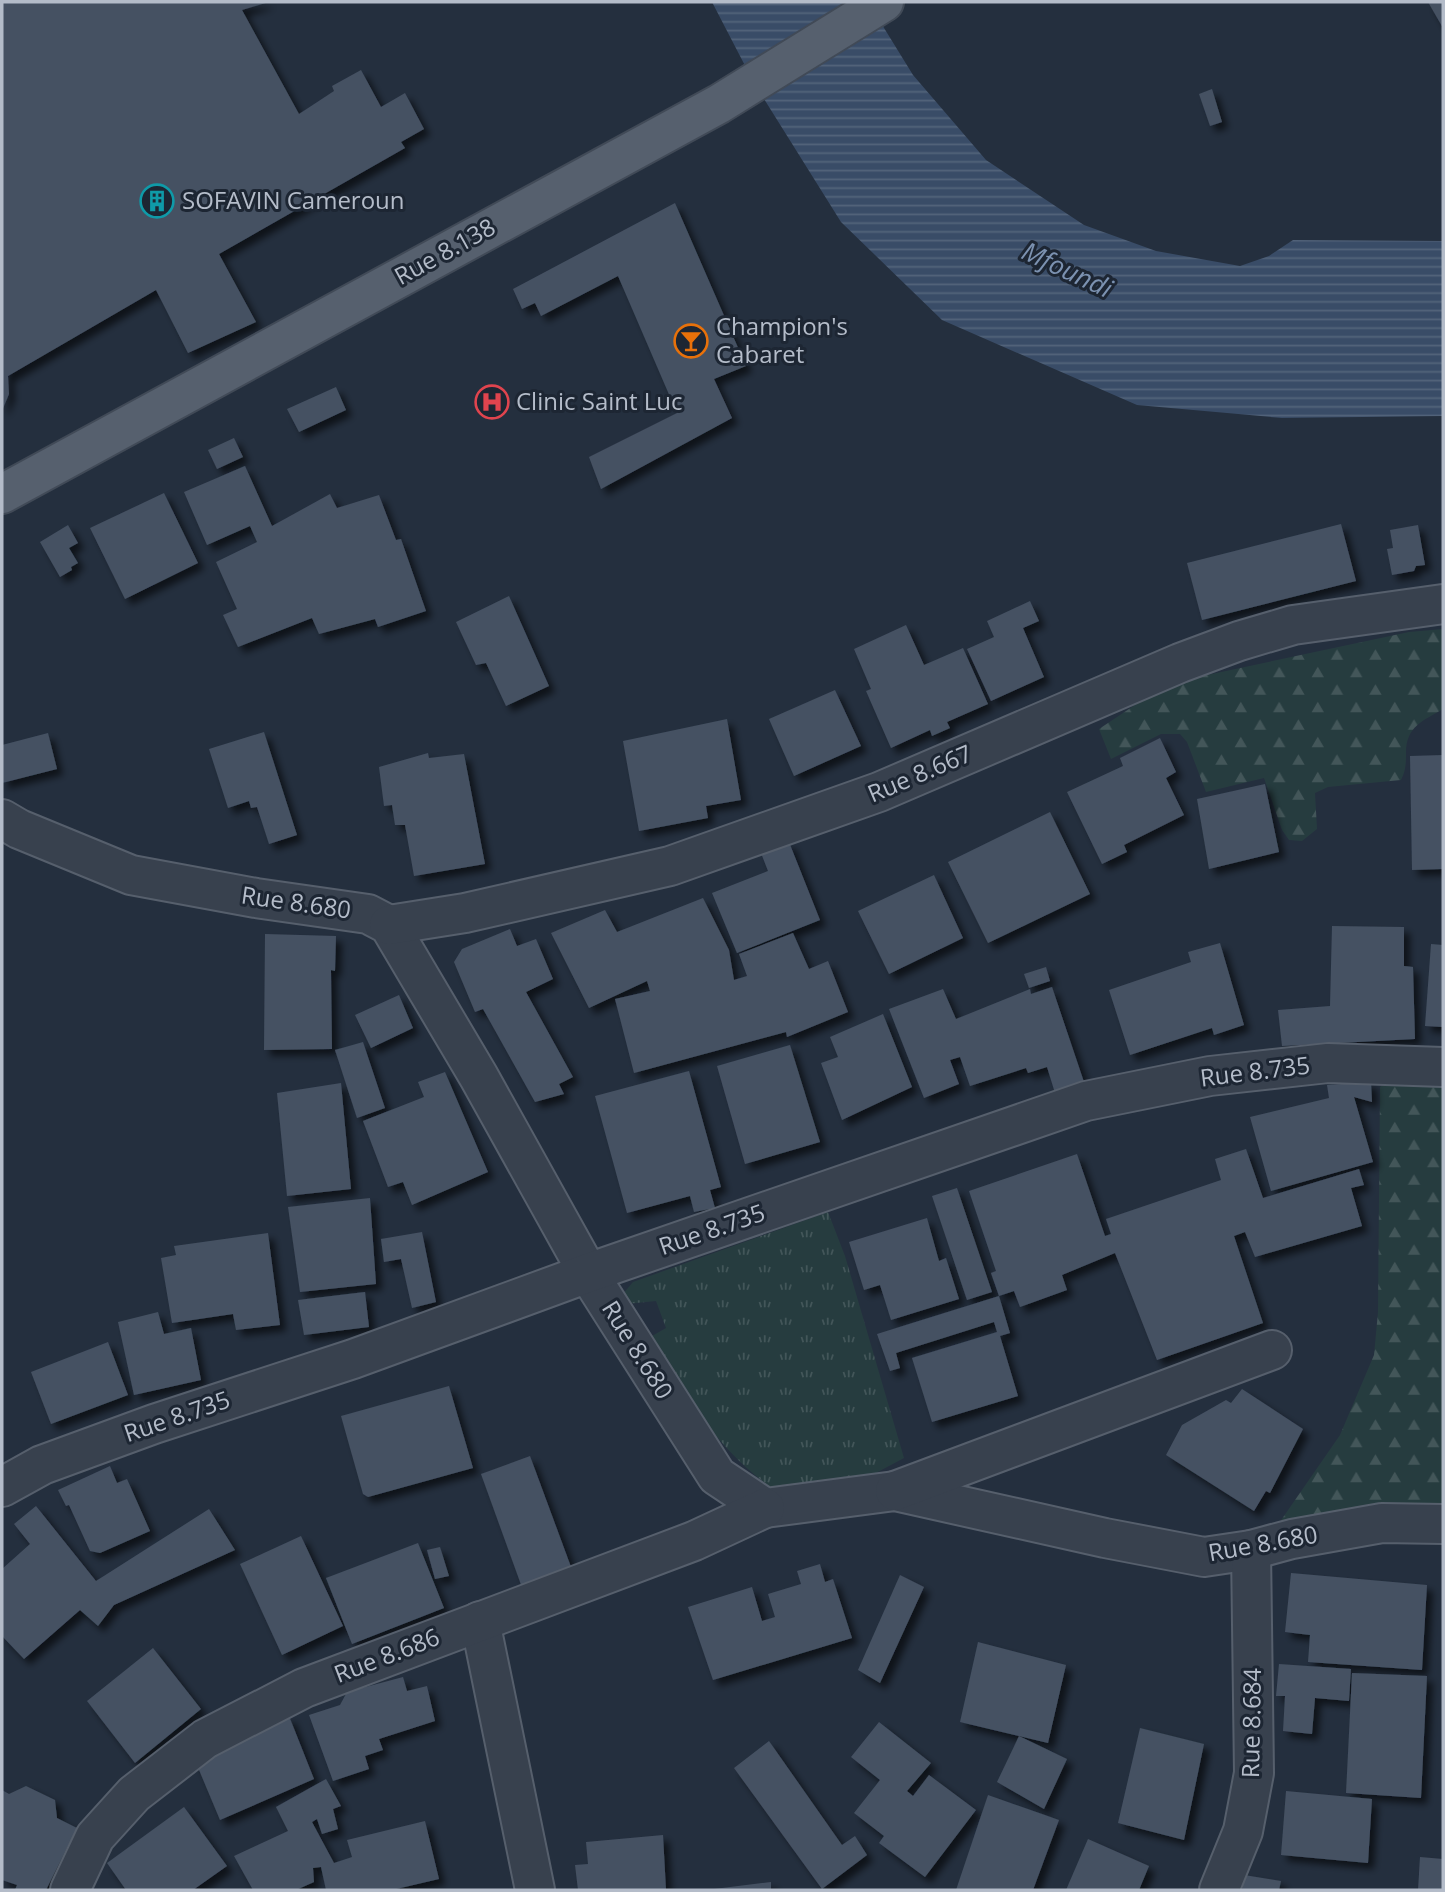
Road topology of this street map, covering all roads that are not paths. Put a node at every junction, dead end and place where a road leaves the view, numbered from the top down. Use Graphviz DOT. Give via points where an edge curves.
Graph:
graph roads {
  1 [pos="884,2"];
  2 [pos="2,494"];
  3 [pos="1443,604"];
  4 [pos="2,819"];
  5 [pos="389,925"];
  6 [pos="1443,1066"];
  7 [pos="588,1273"];
  8 [pos="1272,1350"];
  9 [pos="2,1487"];
  10 [pos="895,1491"];
  11 [pos="765,1508"];
  12 [pos="1443,1524"];
  13 [pos="1251,1550"];
  14 [pos="480,1621"];
  15 [pos="70,1890"];
  16 [pos="535,1890"];
  17 [pos="1219,1890"];
  1 -- 2 [label="main road, Rue 8.138" via="719,104"];
  3 -- 5 [label="street, Rue 8.667" via="1293,625 1239,641 879,792 670,866 466,914"];
  4 -- 5 [label="street, Rue 8.680" via="131,875 368,914"];
  5 -- 7 [label="street, Rue 8.680"];
  6 -- 7 [label="street, Rue 8.735" via="1328,1063 1210,1076 1086,1101"];
  7 -- 9 [label="street, Rue 8.735" via="354,1359 42,1465"];
  7 -- 11 [label="street, Rue 8.680" via="717,1476"];
  8 -- 10 [label="street"];
  10 -- 11 [label="street, Rue 8.680"];
  10 -- 13 [label="street, Rue 8.680" via="1204,1557"];
  11 -- 14 [label="street, Rue 8.686" via="694,1541"];
  12 -- 13 [label="street, Rue 8.680" via="1382,1523"];
  13 -- 17 [label="street, Rue 8.684" via="1254,1773 1243,1831"];
  14 -- 15 [label="street, Rue 8.686" via="304,1688 205,1739 134,1794 95,1837"];
  14 -- 16 [label="street"];
}
